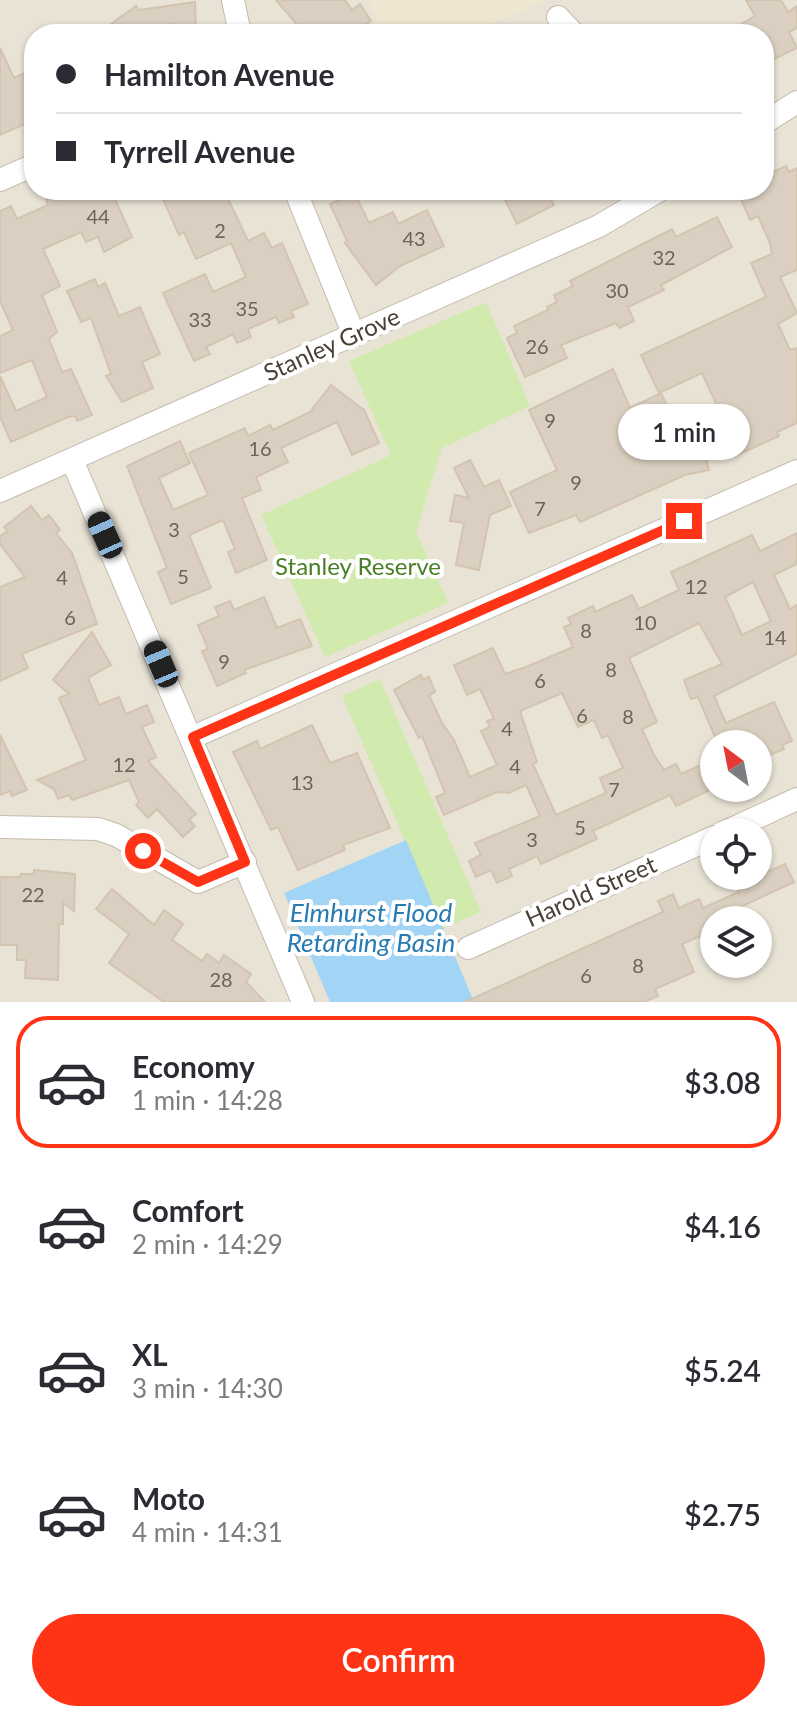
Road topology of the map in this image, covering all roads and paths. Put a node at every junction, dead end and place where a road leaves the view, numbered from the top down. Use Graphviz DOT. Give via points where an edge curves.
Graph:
graph roads {
  1 [pos="233,0"];
  2 [pos="558,17"];
  3 [pos="238,24"];
  4 [pos="565,24"];
  5 [pos="797,102"];
  6 [pos="774,117"];
  7 [pos="24,169"];
  8 [pos="0,180"];
  9 [pos="299,200"];
  10 [pos="643,200"];
  11 [pos="354,335"];
  12 [pos="72,460"];
  13 [pos="797,471"];
  14 [pos="0,491"];
  15 [pos="193,737"];
  16 [pos="797,799"];
  17 [pos="756,818"];
  18 [pos="0,827"];
  19 [pos="700,843"];
  20 [pos="245,862"];
  21 [pos="468,948"];
  22 [pos="303,1002"];
  1 -- 3 [label="street"];
  2 -- 4 [label="street"];
  5 -- 6 [label="street"];
  7 -- 8 [label="street"];
  9 -- 11 [label="street"];
  10 -- 11 [label="street, Stanley Grove" via="599,226"];
  11 -- 12 [label="street, Stanley Grove"];
  12 -- 14 [label="street, Stanley Grove"];
  12 -- 15 [label="street"];
  13 -- 15 [label="street"];
  15 -- 20 [label="street"];
  16 -- 17 [label="street"];
  18 -- 20 [label="street" via="98,829 198,882"];
  19 -- 21 [label="street, Harold Street"];
  20 -- 22 [label="street"];
}
